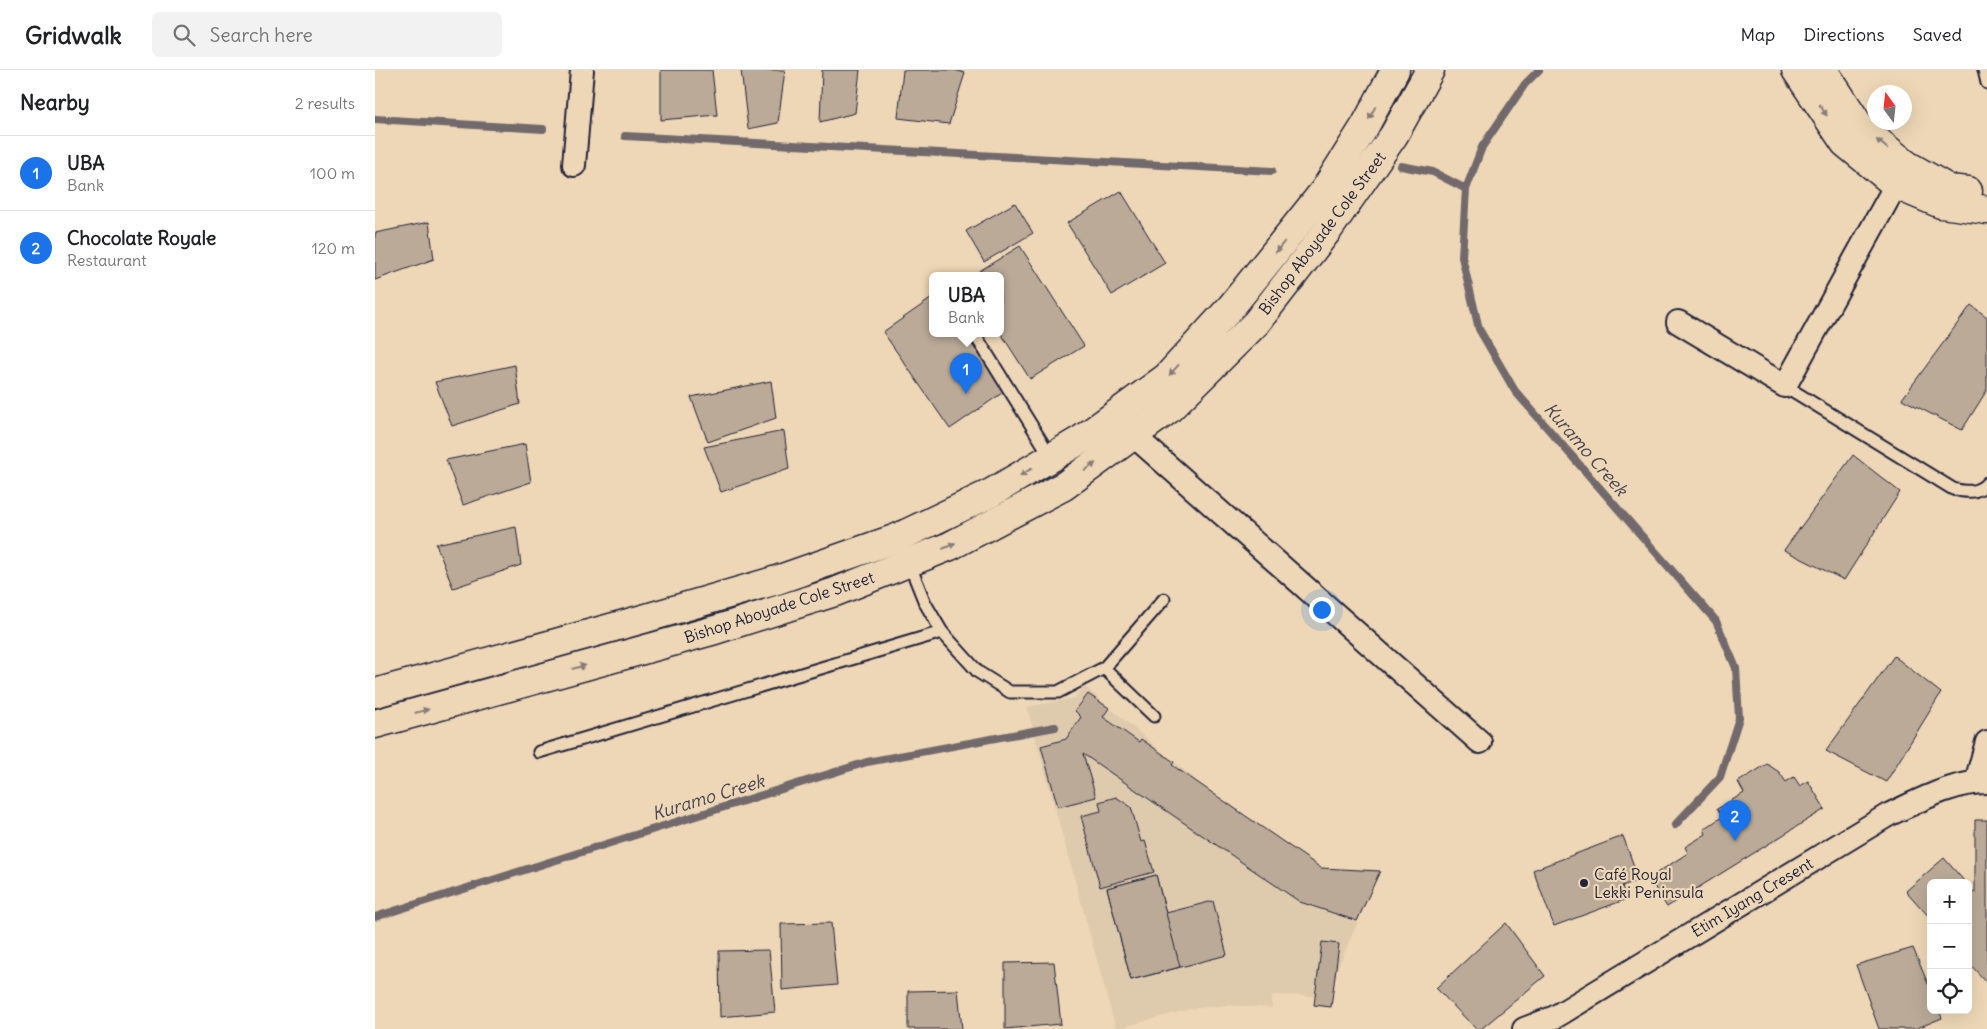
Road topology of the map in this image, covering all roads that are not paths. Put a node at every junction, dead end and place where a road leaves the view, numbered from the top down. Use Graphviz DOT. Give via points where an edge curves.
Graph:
graph roads {
  1 [pos="582,70"];
  2 [pos="1395,70"];
  3 [pos="1430,70"];
  4 [pos="1796,70"];
  5 [pos="1823,70"];
  6 [pos="1983,70"];
  7 [pos="1987,83"];
  8 [pos="573,165"];
  9 [pos="1902,175"];
  10 [pos="1987,193"];
  11 [pos="1987,210"];
  12 [pos="1678,322"];
  13 [pos="977,337"];
  14 [pos="1785,386"];
  15 [pos="1133,435"];
  16 [pos="1051,457"];
  17 [pos="1987,483"];
  18 [pos="909,562"];
  19 [pos="1163,599"];
  20 [pos="942,632"];
  21 [pos="1104,668"];
  22 [pos="375,692"];
  23 [pos="1154,716"];
  24 [pos="375,724"];
  25 [pos="1480,742"];
  26 [pos="1987,742"];
  27 [pos="539,752"];
  28 [pos="1982,782"];
  29 [pos="1524,1029"];
  1 -- 8 [label="street"];
  2 -- 16 [label="street, Bishop Aboyade Cole Street, one-way" via="1365,126 1323,192 1231,307 1167,377 1082,439"];
  3 -- 15 [label="street, Bishop Aboyade Cole Street" via="1394,135 1328,230 1256,322 1168,410"];
  4 -- 9 [label="street, one-way" via="1845,143"];
  9 -- 5 [label="street, one-way" via="1861,128"];
  6 -- 7 [label="lane"];
  9 -- 10 [label="street" via="1949,189"];
  9 -- 11 [label="street" via="1941,204"];
  9 -- 14 [label="street"];
  12 -- 14 [label="street"];
  13 -- 16 [label="lane"];
  14 -- 17 [label="lane" via="1953,489 1967,493"];
  18 -- 15 [label="street, Bishop Aboyade Cole Street, one-way" via="950,546 1064,486"];
  15 -- 25 [label="street"];
  16 -- 22 [label="street, Bishop Aboyade Cole Street, one-way" via="991,493 897,538 777,580"];
  18 -- 20 [label="lane" via="925,603"];
  24 -- 18 [label="street, Bishop Aboyade Cole Street, one-way" via="715,630 835,592"];
  19 -- 21 [label="lane"];
  20 -- 21 [label="lane" via="978,672 1010,692 1058,692"];
  20 -- 27 [label="lane"];
  21 -- 23 [label="lane"];
  26 -- 28 [label="street"];
  28 -- 29 [label="street, Etim Iyang Cresent" via="1939,792 1888,815 1555,1017"];
}
